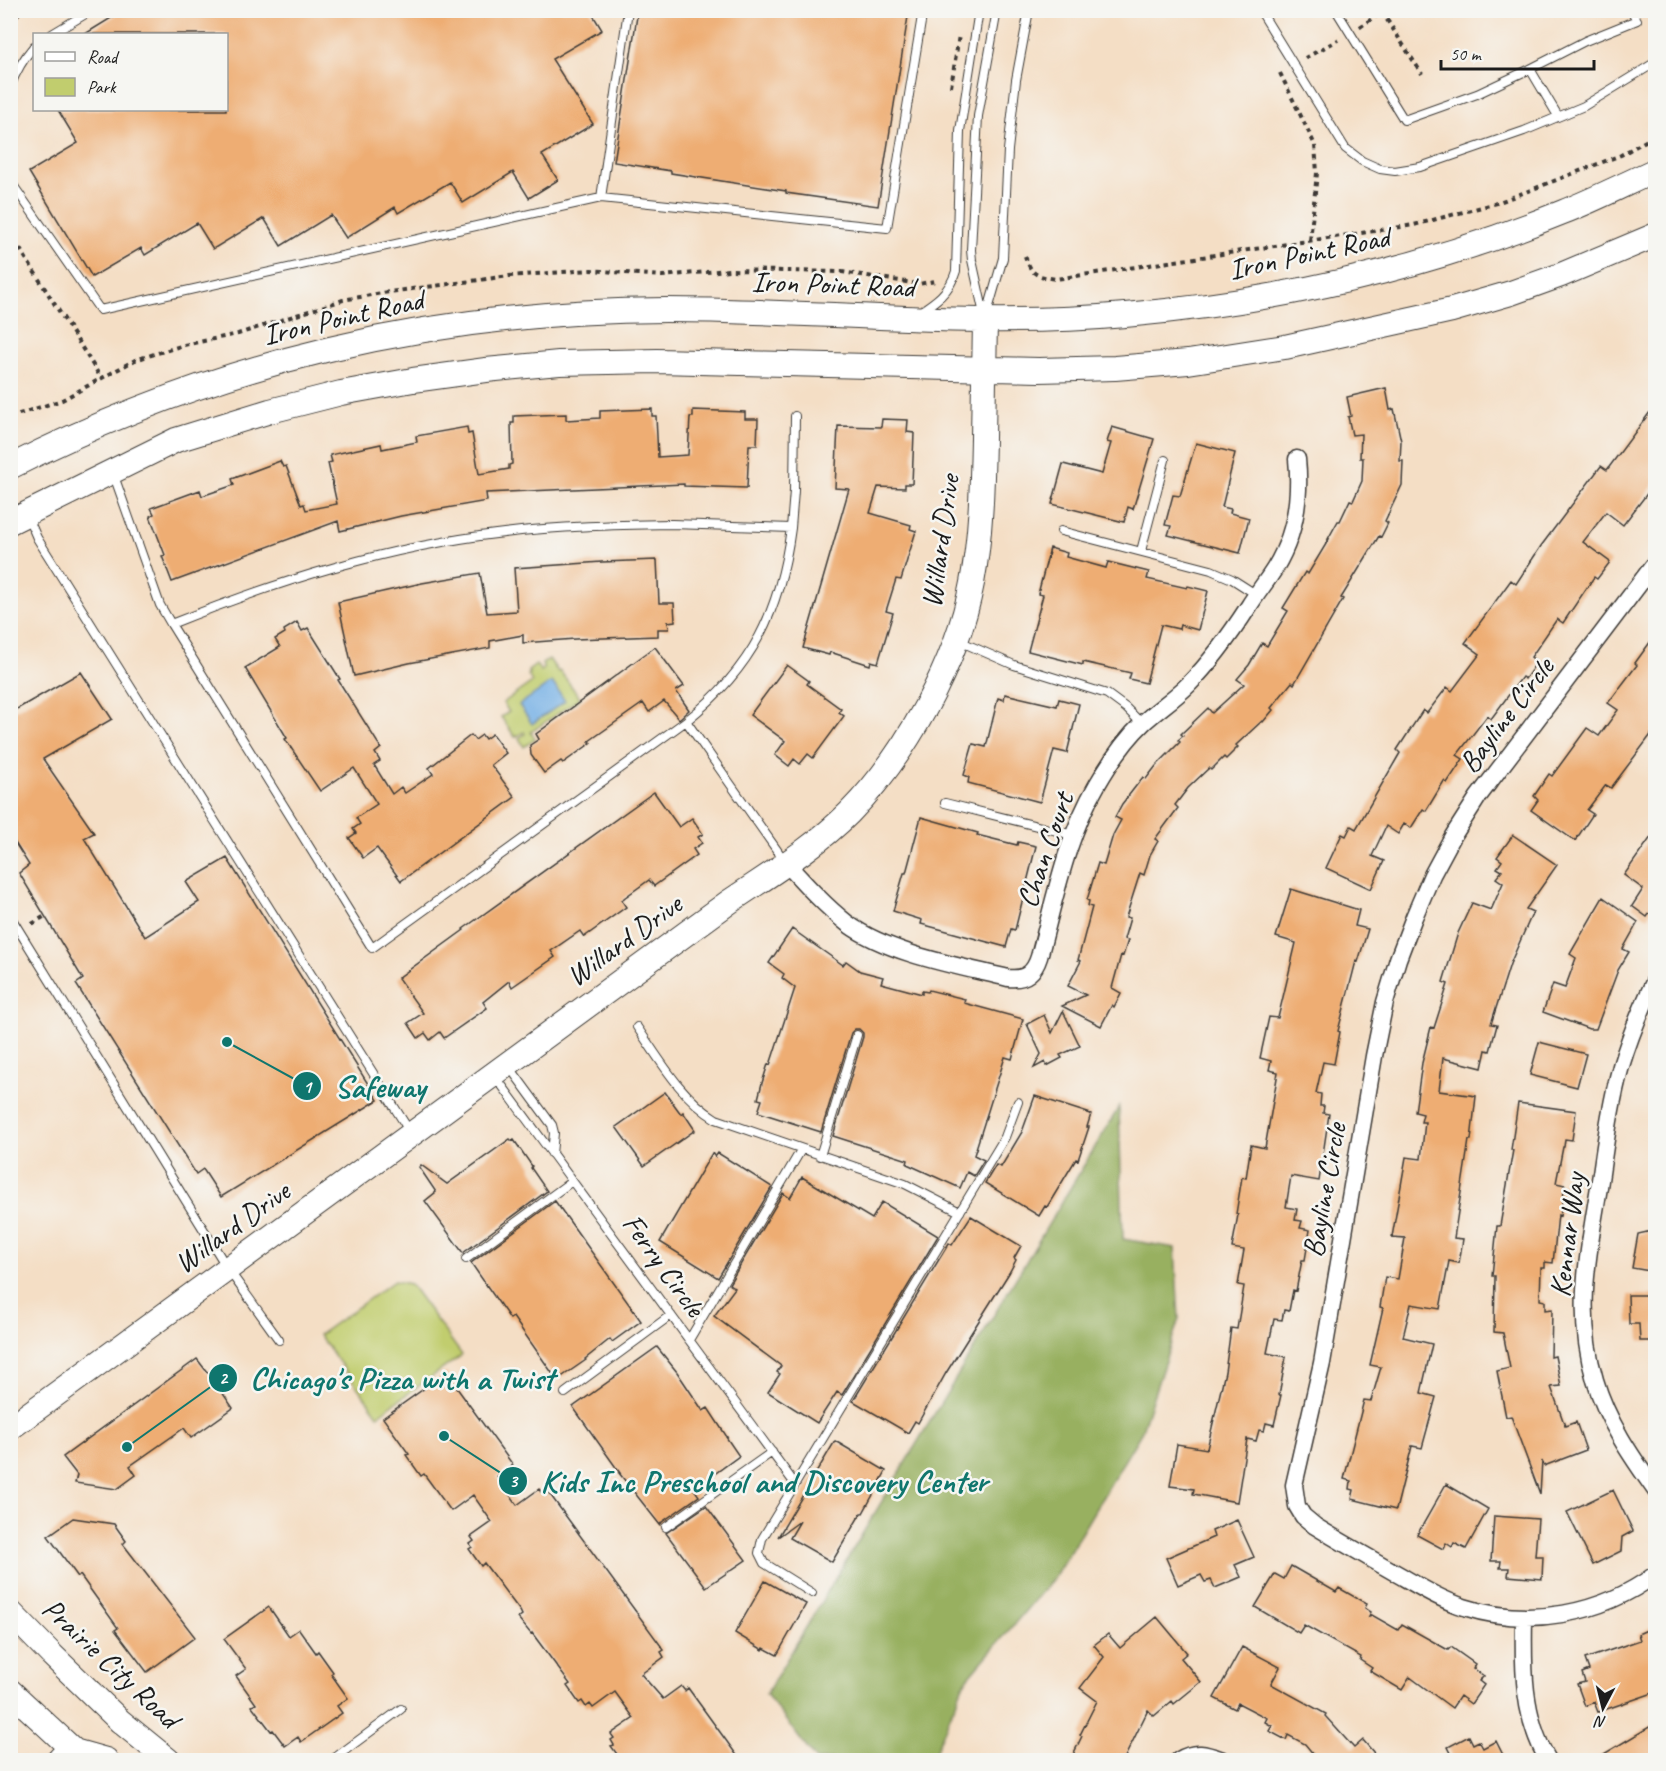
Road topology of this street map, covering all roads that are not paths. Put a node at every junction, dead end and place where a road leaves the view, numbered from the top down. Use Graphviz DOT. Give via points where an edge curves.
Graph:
graph roads {
  1 [pos="92,10"];
  2 [pos="628,10"];
  3 [pos="923,10"];
  4 [pos="979,10"];
  5 [pos="996,10"];
  6 [pos="1029,10"];
  7 [pos="1260,10"];
  8 [pos="1336,10"];
  9 [pos="1631,10"];
  10 [pos="54,33"];
  11 [pos="33,47"];
  12 [pos="1656,62"];
  13 [pos="1530,69"];
  14 [pos="10,87"];
  15 [pos="1558,116"];
  16 [pos="10,159"];
  17 [pos="1656,170"];
  18 [pos="12,185"];
  19 [pos="601,198"];
  20 [pos="1656,235"];
  21 [pos="912,318"];
  22 [pos="985,320"];
  23 [pos="984,370"];
  24 [pos="795,416"];
  25 [pos="1165,459"];
  26 [pos="1297,459"];
  27 [pos="10,467"];
  28 [pos="113,473"];
  29 [pos="18,518"];
  30 [pos="791,528"];
  31 [pos="1061,531"];
  32 [pos="1141,551"];
  33 [pos="1656,562"];
  34 [pos="1257,595"];
  35 [pos="171,624"];
  36 [pos="956,639"];
  37 [pos="686,721"];
  38 [pos="1142,724"];
  39 [pos="945,803"];
  40 [pos="1072,835"];
  41 [pos="786,863"];
  42 [pos="10,916"];
  43 [pos="1656,978"];
  44 [pos="637,1028"];
  45 [pos="857,1035"];
  46 [pos="501,1069"];
  47 [pos="1017,1102"];
  48 [pos="412,1134"];
  49 [pos="801,1150"];
  50 [pos="552,1154"];
  51 [pos="820,1156"];
  52 [pos="572,1181"];
  53 [pos="960,1212"];
  54 [pos="466,1259"];
  55 [pos="228,1269"];
  56 [pos="671,1315"];
  57 [pos="279,1340"];
  58 [pos="689,1340"];
  59 [pos="565,1393"];
  60 [pos="10,1428"];
  61 [pos="772,1452"];
  62 [pos="795,1484"];
  63 [pos="1656,1491"];
  64 [pos="666,1527"];
  65 [pos="1656,1574"];
  66 [pos="812,1593"];
  67 [pos="10,1612"];
  68 [pos="1524,1617"];
  69 [pos="10,1691"];
  70 [pos="401,1709"];
  71 [pos="74,1752"];
  72 [pos="48,1761"];
  73 [pos="106,1761"];
  74 [pos="168,1761"];
  75 [pos="332,1761"];
  76 [pos="1179,1761"];
  77 [pos="1223,1761"];
  78 [pos="1548,1761"];
  1 -- 10 [label="lane"];
  2 -- 19 [label="lane"];
  3 -- 19 [label="lane" via="887,228"];
  4 -- 21 [label="lane" via="960,131 956,271 950,288"];
  5 -- 22 [label="lane" via="978,116 971,250"];
  6 -- 22 [label="lane" via="1009,138 1003,258"];
  7 -- 15 [label="lane" via="1345,148 1380,169 1420,167"];
  8 -- 13 [label="lane" via="1404,120 1477,94"];
  9 -- 13 [label="lane" via="1637,20"];
  11 -- 14 [label="lane"];
  12 -- 15 [label="lane" via="1584,106"];
  13 -- 15 [label="lane"];
  16 -- 18 [label="lane"];
  17 -- 22 [label="main road, Iron Point Road" via="1566,212 1505,234 1321,288 1126,315"];
  18 -- 19 [label="lane" via="100,310"];
  20 -- 23 [label="main road" via="1511,293 1442,313 1285,347 1115,368"];
  21 -- 22 [label="main road, Iron Point Road"];
  21 -- 27 [label="main road, Iron Point Road" via="657,310 570,312 424,329 281,360 188,390 119,416"];
  22 -- 23 [label="main road, Willard Drive"];
  23 -- 28 [label="main road" via="657,361 559,363 486,370 403,381 270,411 176,440"];
  23 -- 36 [label="main road, Willard Drive" via="982,506 972,584"];
  24 -- 30 [label="lane"];
  25 -- 32 [label="lane"];
  26 -- 34 [label="street, Chan Court" via="1299,496 1292,531"];
  28 -- 29 [label="main road"];
  28 -- 35 [label="lane" via="160,605"];
  29 -- 48 [label="lane" via="37,538"];
  30 -- 35 [label="lane" via="608,525 502,533 401,550 316,572"];
  30 -- 37 [label="lane" via="780,584 752,651 733,678"];
  31 -- 32 [label="lane"];
  32 -- 34 [label="lane" via="1221,573"];
  33 -- 68 [label="street, Bayline Circle" via="1478,798 1432,875 1413,917 1385,1002 1322,1363 1294,1485 1303,1516 1334,1538 1437,1596 1483,1612"];
  34 -- 38 [label="street, Chan Court" via="1206,667"];
  35 -- 37 [label="lane" via="372,948"];
  36 -- 38 [label="lane" via="1014,665 1107,694"];
  36 -- 41 [label="main road, Willard Drive" via="926,707 890,763 849,812"];
  37 -- 41 [label="lane"];
  38 -- 40 [label="street, Chan Court" via="1097,784"];
  39 -- 40 [label="lane"];
  40 -- 41 [label="street, Chan Court" via="1037,964 1028,975 1016,979 912,953 868,937 820,900"];
  41 -- 46 [label="main road, Willard Drive"];
  42 -- 55 [label="lane"];
  43 -- 63 [label="street, Kennar Way" via="1621,1066 1586,1264 1584,1307 1595,1380 1611,1421"];
  44 -- 49 [label="lane" via="699,1108 716,1119"];
  45 -- 51 [label="lane"];
  46 -- 48 [label="main road, Willard Drive"];
  46 -- 50 [label="lane, Ferry Circle"];
  46 -- 50 [label="lane" via="552,1125"];
  47 -- 53 [label="lane" via="1005,1137"];
  48 -- 55 [label="main road, Willard Drive"];
  49 -- 51 [label="lane"];
  49 -- 58 [label="lane"];
  50 -- 52 [label="lane, Ferry Circle"];
  51 -- 53 [label="lane" via="910,1186"];
  52 -- 54 [label="lane"];
  52 -- 56 [label="lane, Ferry Circle"];
  53 -- 62 [label="lane"];
  55 -- 57 [label="lane"];
  55 -- 60 [label="main road, Willard Drive"];
  56 -- 58 [label="lane, Ferry Circle"];
  56 -- 59 [label="lane"];
  58 -- 61 [label="lane, Ferry Circle"];
  61 -- 62 [label="lane, Ferry Circle"];
  61 -- 64 [label="lane"];
  62 -- 66 [label="lane" via="765,1534 759,1553 767,1566"];
  65 -- 68 [label="street, Bayline Circle" via="1614,1599 1587,1609"];
  67 -- 74 [label="main road, Prairie City Road" via="120,1721"];
  68 -- 78 [label="street" via="1524,1686 1529,1714"];
  69 -- 71 [label="main road"];
  70 -- 75 [label="lane"];
  71 -- 72 [label="lane"];
  71 -- 73 [label="main road"];
  76 -- 77 [label="street" via="1199,1753"];
}
